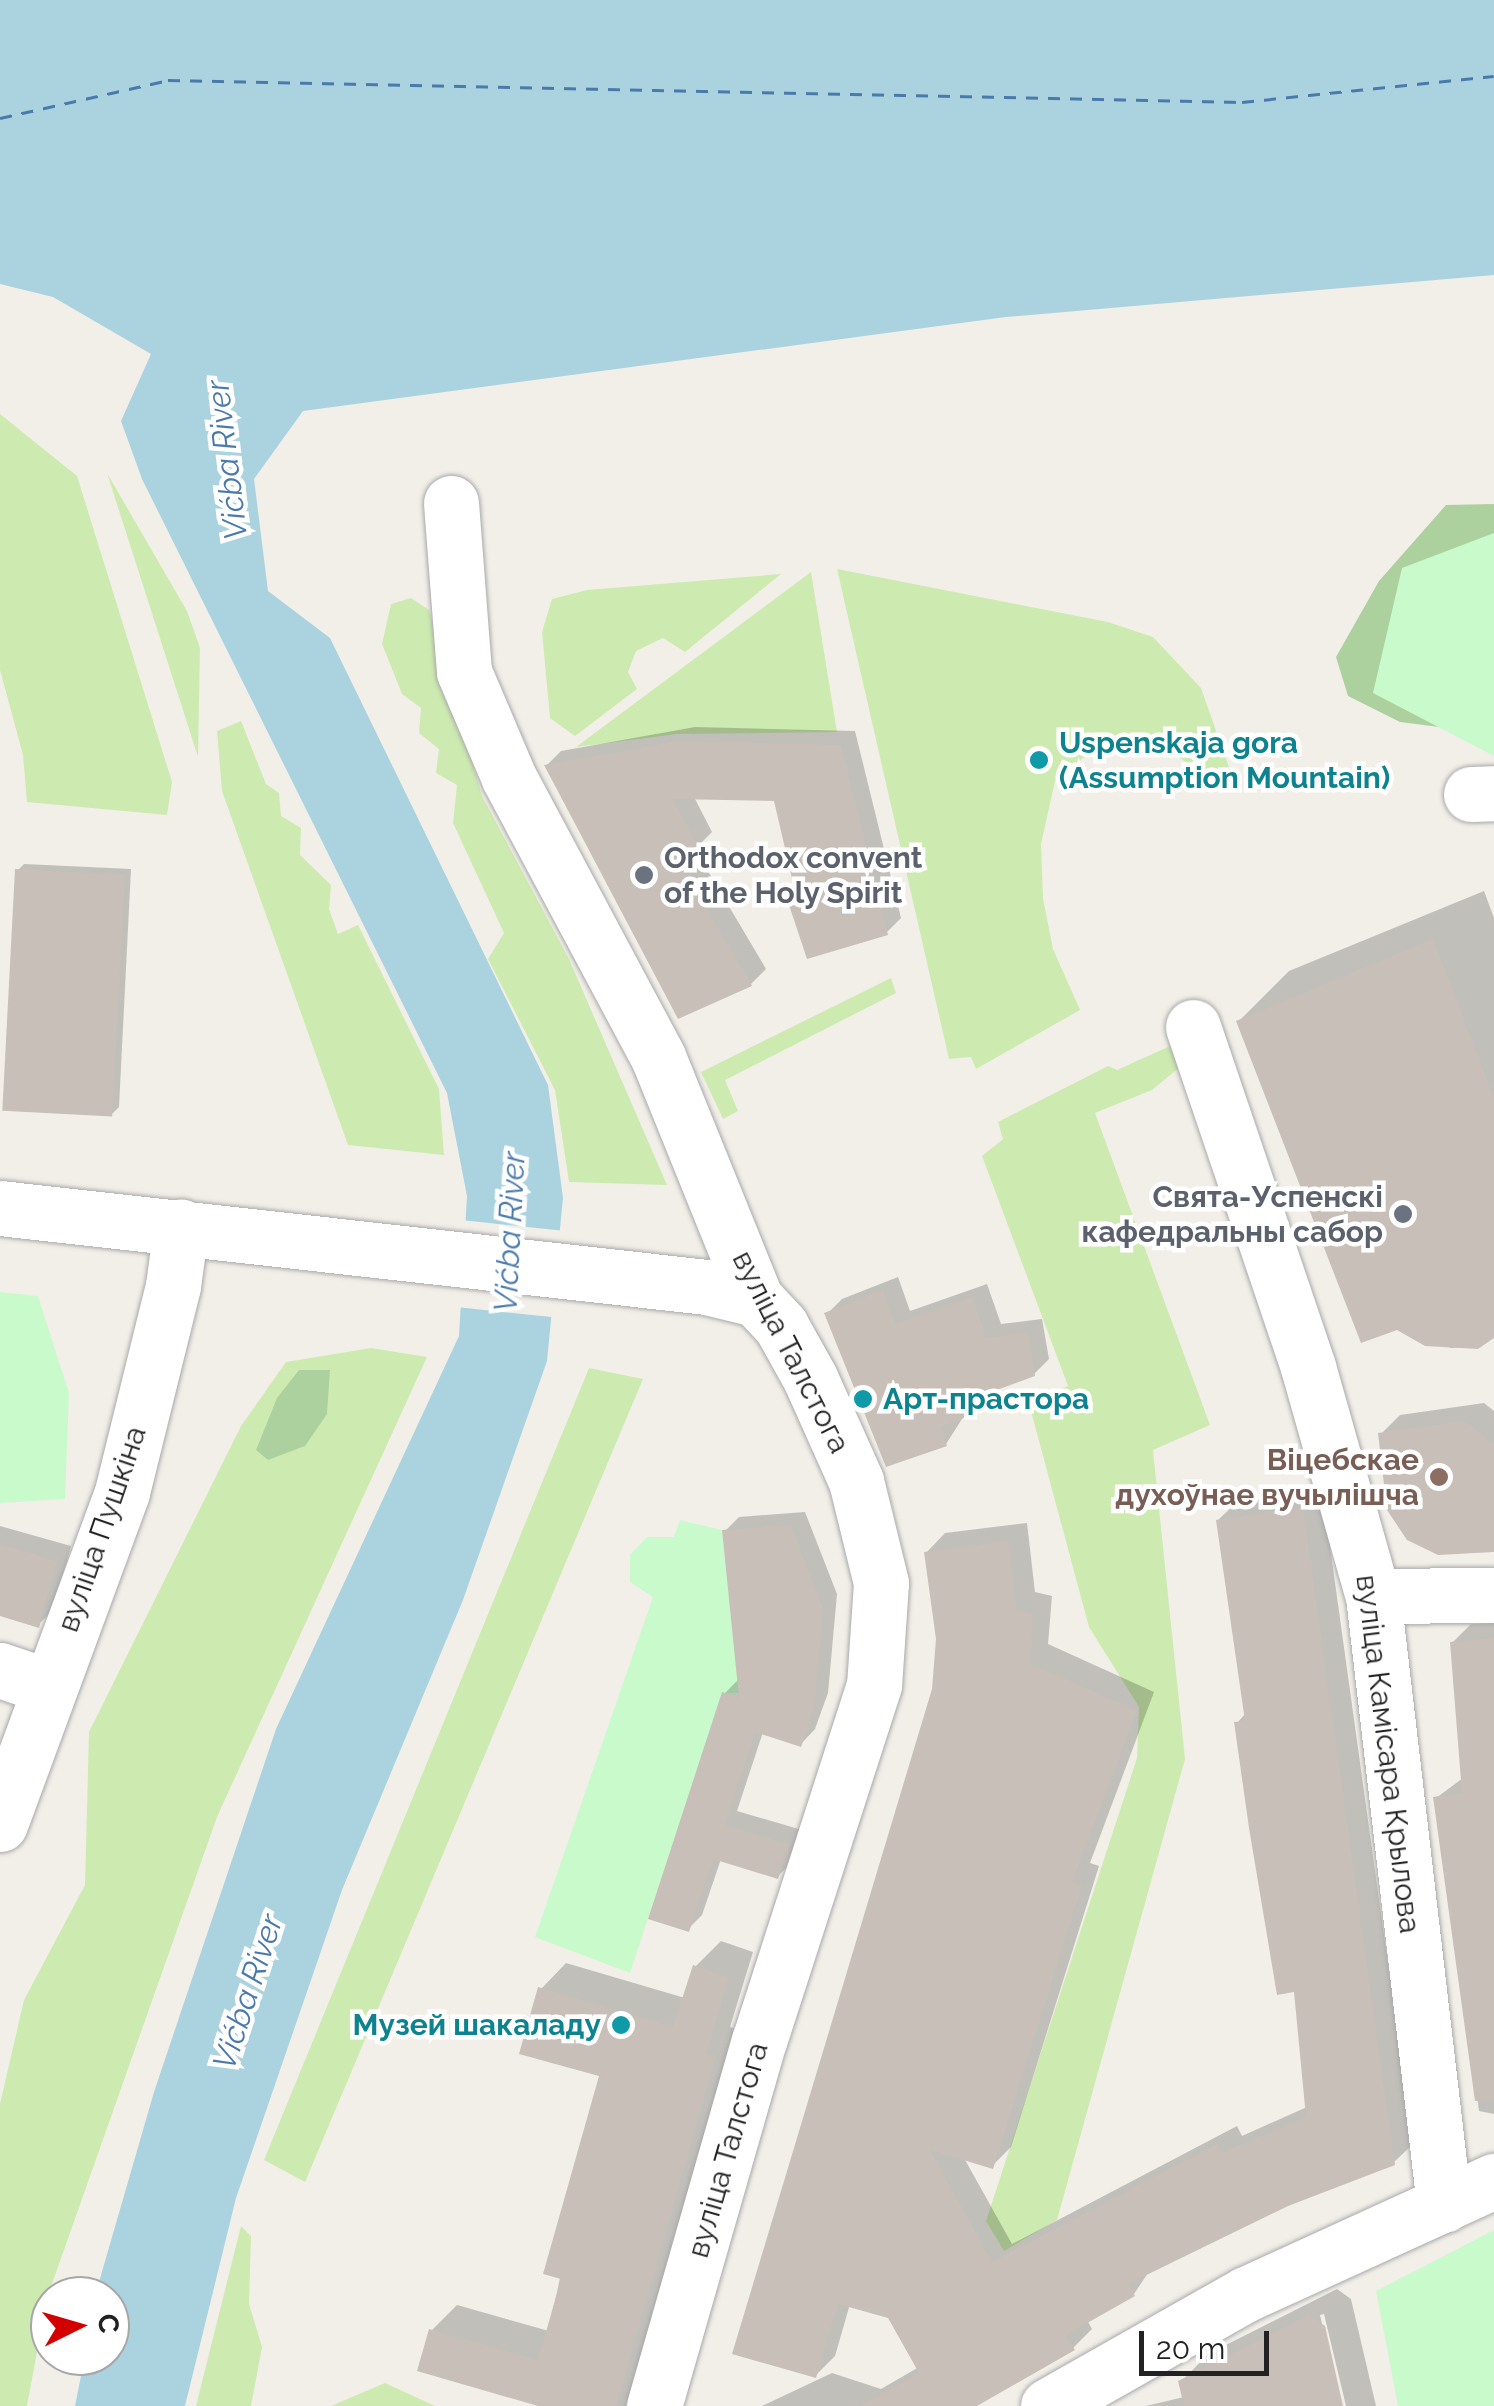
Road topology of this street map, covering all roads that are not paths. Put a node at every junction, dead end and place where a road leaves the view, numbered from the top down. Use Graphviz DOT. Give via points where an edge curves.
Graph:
graph roads {
  1 [pos="451,502"];
  2 [pos="1193,1027"];
  3 [pos="0,1208"];
  4 [pos="181,1227"];
  5 [pos="731,1293"];
  6 [pos="1494,1595"];
  7 [pos="1372,1596"];
  8 [pos="24,1678"];
  9 [pos="0,1824"];
  10 [pos="1494,2181"];
  11 [pos="1444,2205"];
  12 [pos="654,2406"];
  13 [pos="1048,2406"];
  1 -- 5 [label="street, вуліца Талстога" via="464,672 509,778 658,1058"];
  2 -- 7 [label="street, вуліца Камісара Крылова" via="1308,1367"];
  3 -- 4 [label="street"];
  4 -- 5 [label="street"];
  4 -- 8 [label="street, вуліца Пушкіна" via="173,1286 122,1492"];
  5 -- 12 [label="street, вуліца Талстога" via="781,1326 856,1481 880,1583 874,1685 764,2022"];
  6 -- 7 [label="street"];
  7 -- 11 [label="street, вуліца Камісара Крылова"];
  8 -- 9 [label="street, вуліца Пушкіна"];
  10 -- 11 [label="street"];
  11 -- 13 [label="street" via="1246,2294"];
}
